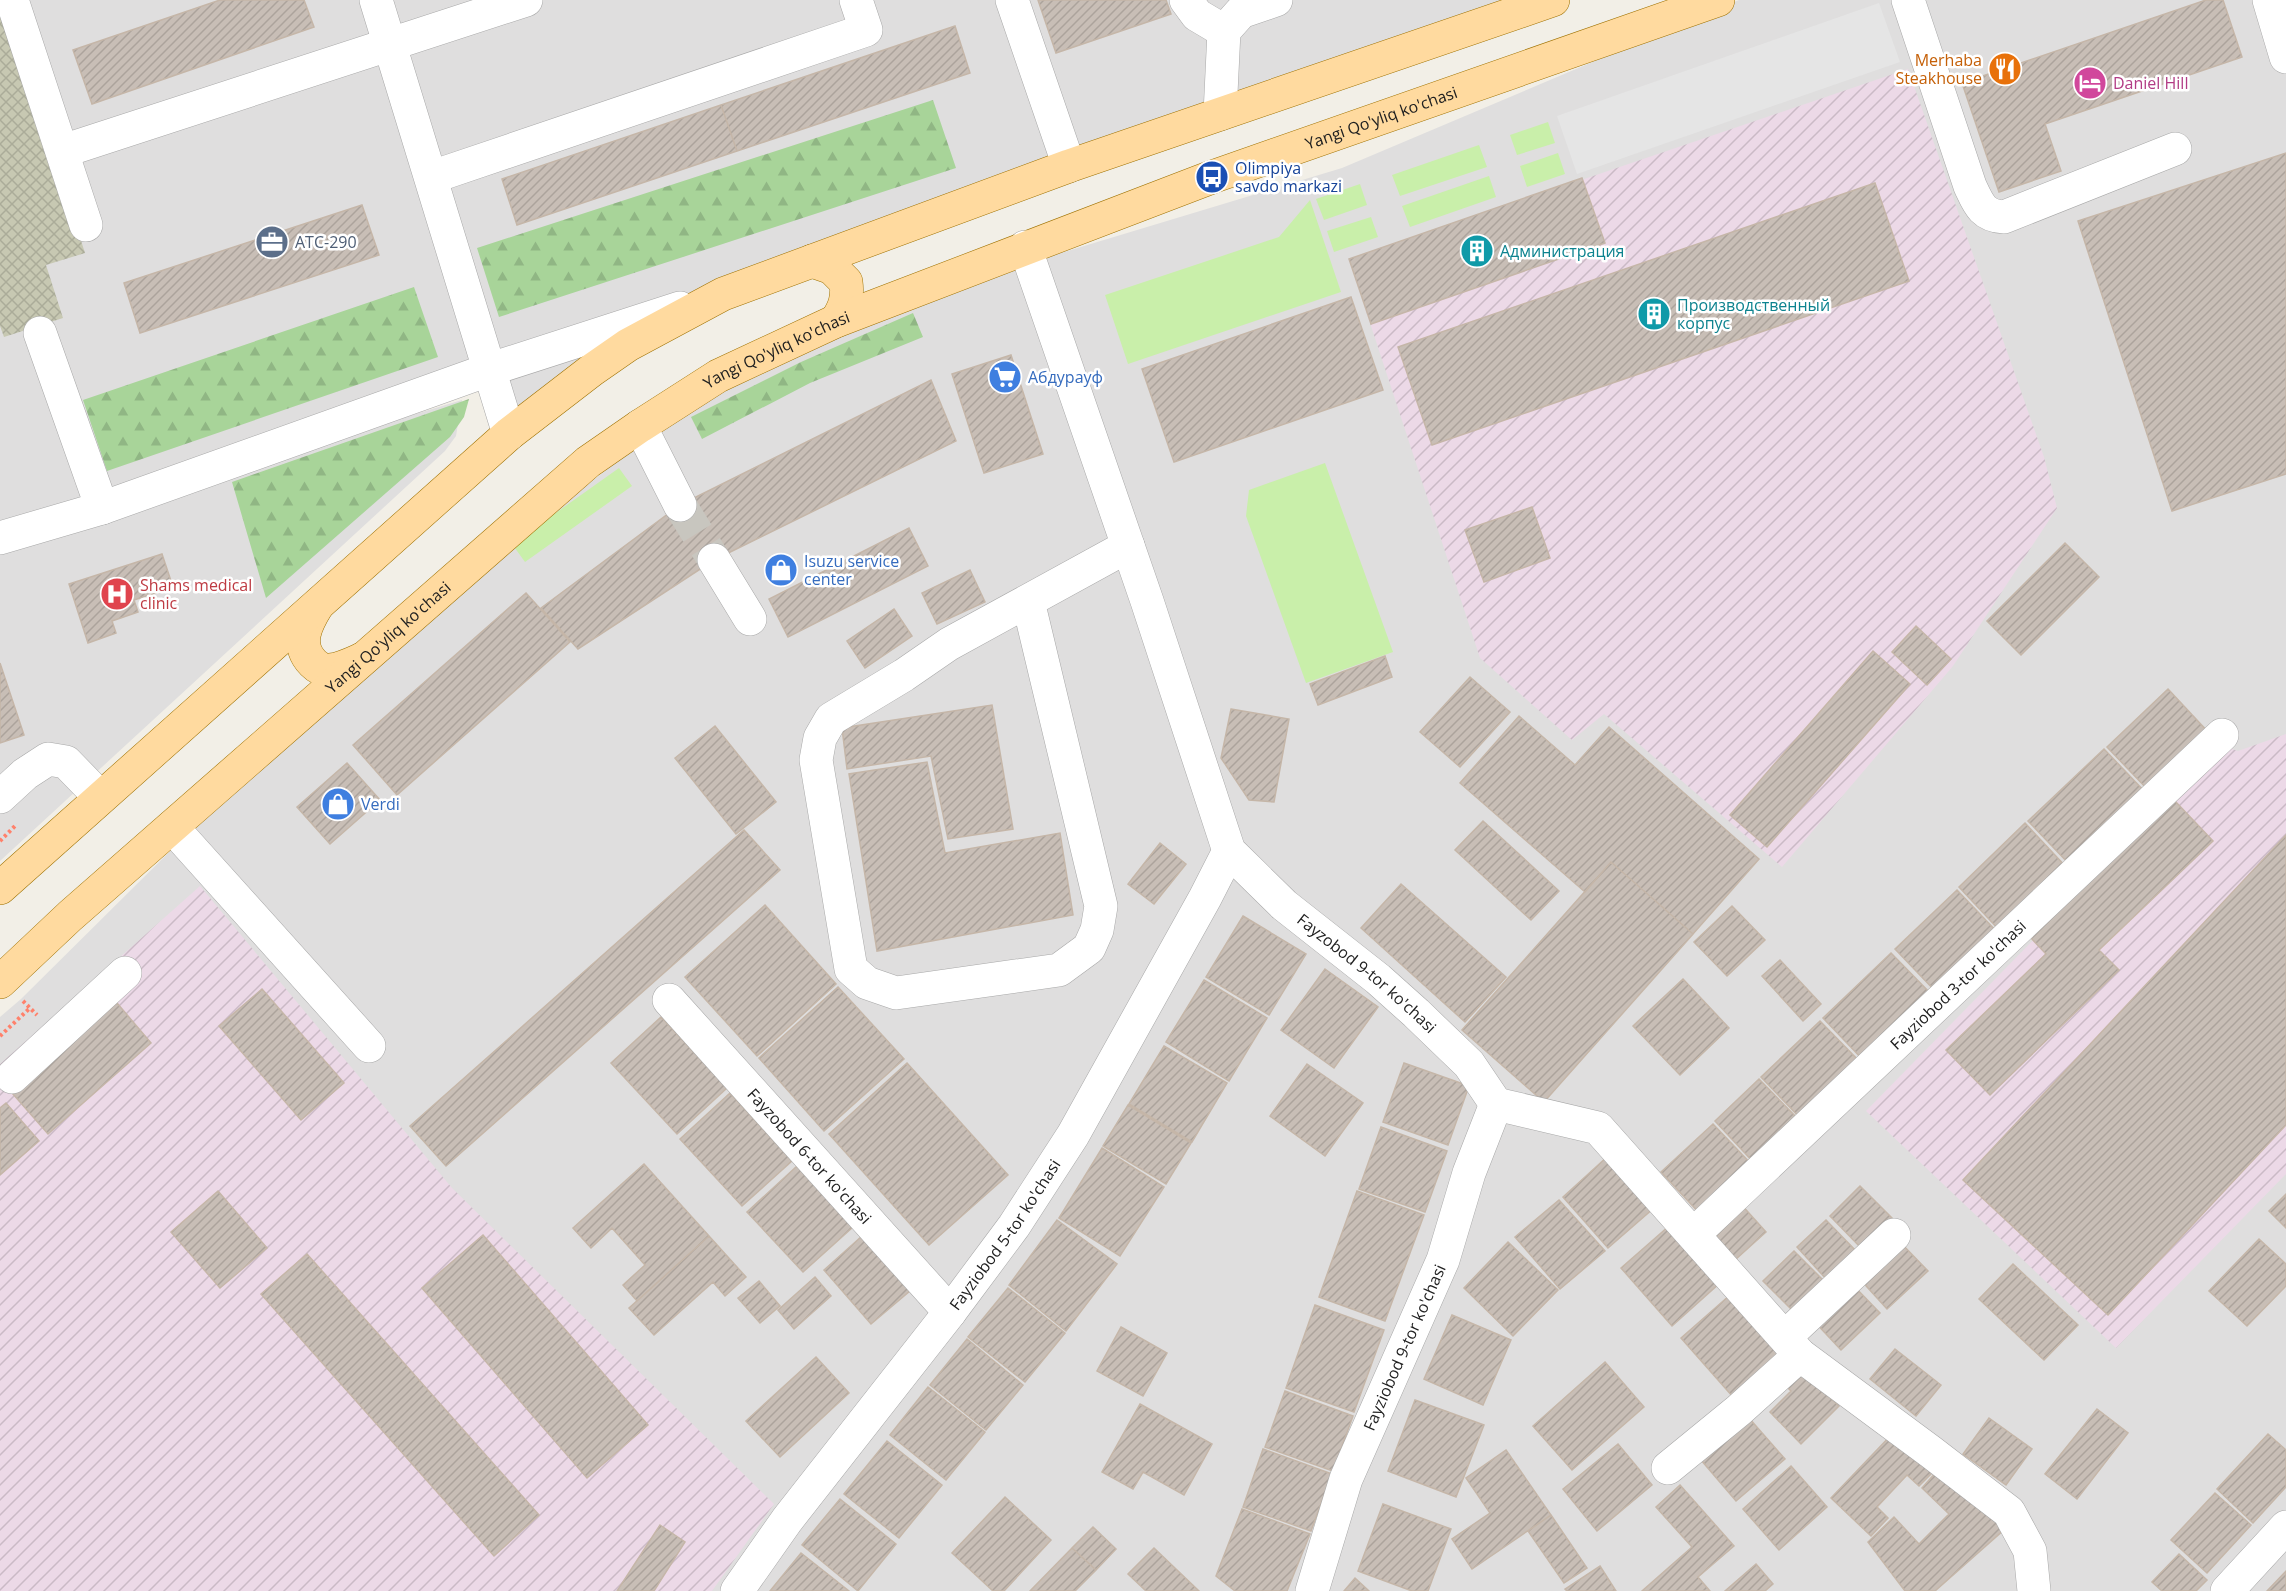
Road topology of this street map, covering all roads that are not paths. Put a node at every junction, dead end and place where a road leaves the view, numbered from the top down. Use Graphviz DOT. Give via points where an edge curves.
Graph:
graph roads {
  1 [pos="12,0"];
  2 [pos="376,0"];
  3 [pos="526,0"];
  4 [pos="856,0"];
  5 [pos="1012,0"];
  6 [pos="1186,0"];
  7 [pos="1276,0"];
  8 [pos="1552,0"];
  9 [pos="1908,0"];
  10 [pos="2269,0"];
  11 [pos="1711,1"];
  12 [pos="1490,10"];
  13 [pos="1224,31"];
  14 [pos="390,46"];
  15 [pos="2286,57"];
  16 [pos="1220,114"];
  17 [pos="2175,149"];
  18 [pos="63,151"];
  19 [pos="1069,166"];
  20 [pos="432,177"];
  21 [pos="86,225"];
  22 [pos="1025,248"];
  23 [pos="812,261"];
  24 [pos="723,294"];
  25 [pos="836,321"];
  26 [pos="40,333"];
  27 [pos="490,369"];
  28 [pos="640,426"];
  29 [pos="509,434"];
  30 [pos="680,505"];
  31 [pos="102,508"];
  32 [pos="0,537"];
  33 [pos="1128,546"];
  34 [pos="714,560"];
  35 [pos="1028,601"];
  36 [pos="320,602"];
  37 [pos="750,619"];
  38 [pos="365,658"];
  39 [pos="2222,735"];
  40 [pos="0,797"];
  41 [pos="100,797"];
  42 [pos="172,827"];
  43 [pos="1229,851"];
  44 [pos="0,888"];
  45 [pos="125,973"];
  46 [pos="10,990"];
  47 [pos="669,1000"];
  48 [pos="369,1046"];
  49 [pos="12,1077"];
  50 [pos="1496,1104"];
  51 [pos="1694,1234"];
  52 [pos="1894,1235"];
  53 [pos="950,1312"];
  54 [pos="1792,1346"];
  55 [pos="1668,1468"];
  56 [pos="2286,1527"];
  57 [pos="737,1591"];
  58 [pos="1312,1591"];
  59 [pos="2034,1591"];
  60 [pos="2227,1591"];
  1 -- 18 [label="street"];
  2 -- 14 [label="street"];
  3 -- 14 [label="street"];
  4 -- 20 [label="street" via="866,30"];
  5 -- 19 [label="street"];
  6 -- 13 [label="street" via="1197,15"];
  7 -- 13 [label="street" via="1241,12"];
  8 -- 12 [label="main road"];
  9 -- 17 [label="street" via="1970,186 1979,207 1993,216 2004,217"];
  10 -- 15 [label="street"];
  11 -- 22 [label="main road, Yangi Qo'yliq ko'chasi" via="1212,177"];
  12 -- 16 [label="main road"];
  13 -- 16 [label="street"];
  14 -- 18 [label="street"];
  14 -- 20 [label="street"];
  16 -- 19 [label="main road"];
  18 -- 21 [label="street"];
  19 -- 23 [label="main road"];
  20 -- 27 [label="street"];
  22 -- 25 [label="main road, Yangi Qo'yliq ko'chasi"];
  22 -- 33 [label="street"];
  23 -- 24 [label="main road"];
  23 -- 25 [label="main road" via="832,268 846,282 846,302"];
  24 -- 27 [label="street"];
  24 -- 29 [label="main road" via="628,345"];
  25 -- 28 [label="main road, Yangi Qo'yliq ko'chasi" via="718,376"];
  26 -- 31 [label="street"];
  27 -- 29 [label="street"];
  27 -- 31 [label="street"];
  28 -- 30 [label="street"];
  28 -- 38 [label="main road, Yangi Qo'yliq ko'chasi" via="588,462"];
  29 -- 36 [label="main road"];
  31 -- 32 [label="street"];
  33 -- 35 [label="street"];
  33 -- 43 [label="street"];
  34 -- 37 [label="street"];
  35 -- 35 [label="street" via="949,644 831,719 820,738 816,760 851,969 867,983 896,993 1059,970 1089,948 1097,930 1101,906"];
  36 -- 38 [label="main road" via="307,623 302,641 307,657 327,671"];
  36 -- 41 [label="main road"];
  38 -- 42 [label="main road, Yangi Qo'yliq ko'chasi"];
  39 -- 51 [label="street, Fayziobod 3-tor ko'chasi"];
  40 -- 41 [label="street" via="48,759 66,762"];
  41 -- 44 [label="main road"];
  42 -- 46 [label="main road, Yangi Qo'yliq ko'chasi" via="70,916"];
  42 -- 48 [label="street"];
  43 -- 50 [label="street, Fayzobod 9-tor ko'chasi" via="1284,905 1416,1013 1468,1064"];
  43 -- 53 [label="street, Fayziobod 5-tor ko'chasi" via="1073,1135 1014,1226"];
  45 -- 49 [label="street"];
  47 -- 53 [label="street, Fayzobod 6-tor ko'chasi"];
  50 -- 51 [label="street" via="1599,1128"];
  50 -- 58 [label="street, Fayziobod 9-tor ko'chasi" via="1469,1173 1443,1260 1346,1479"];
  51 -- 54 [label="street"];
  52 -- 54 [label="street"];
  53 -- 57 [label="street, Fayziobod 5-tor ko'chasi" via="787,1520"];
  54 -- 55 [label="street" via="1739,1410"];
  54 -- 59 [label="street" via="2009,1512 2030,1551"];
  56 -- 60 [label="street"];
}
